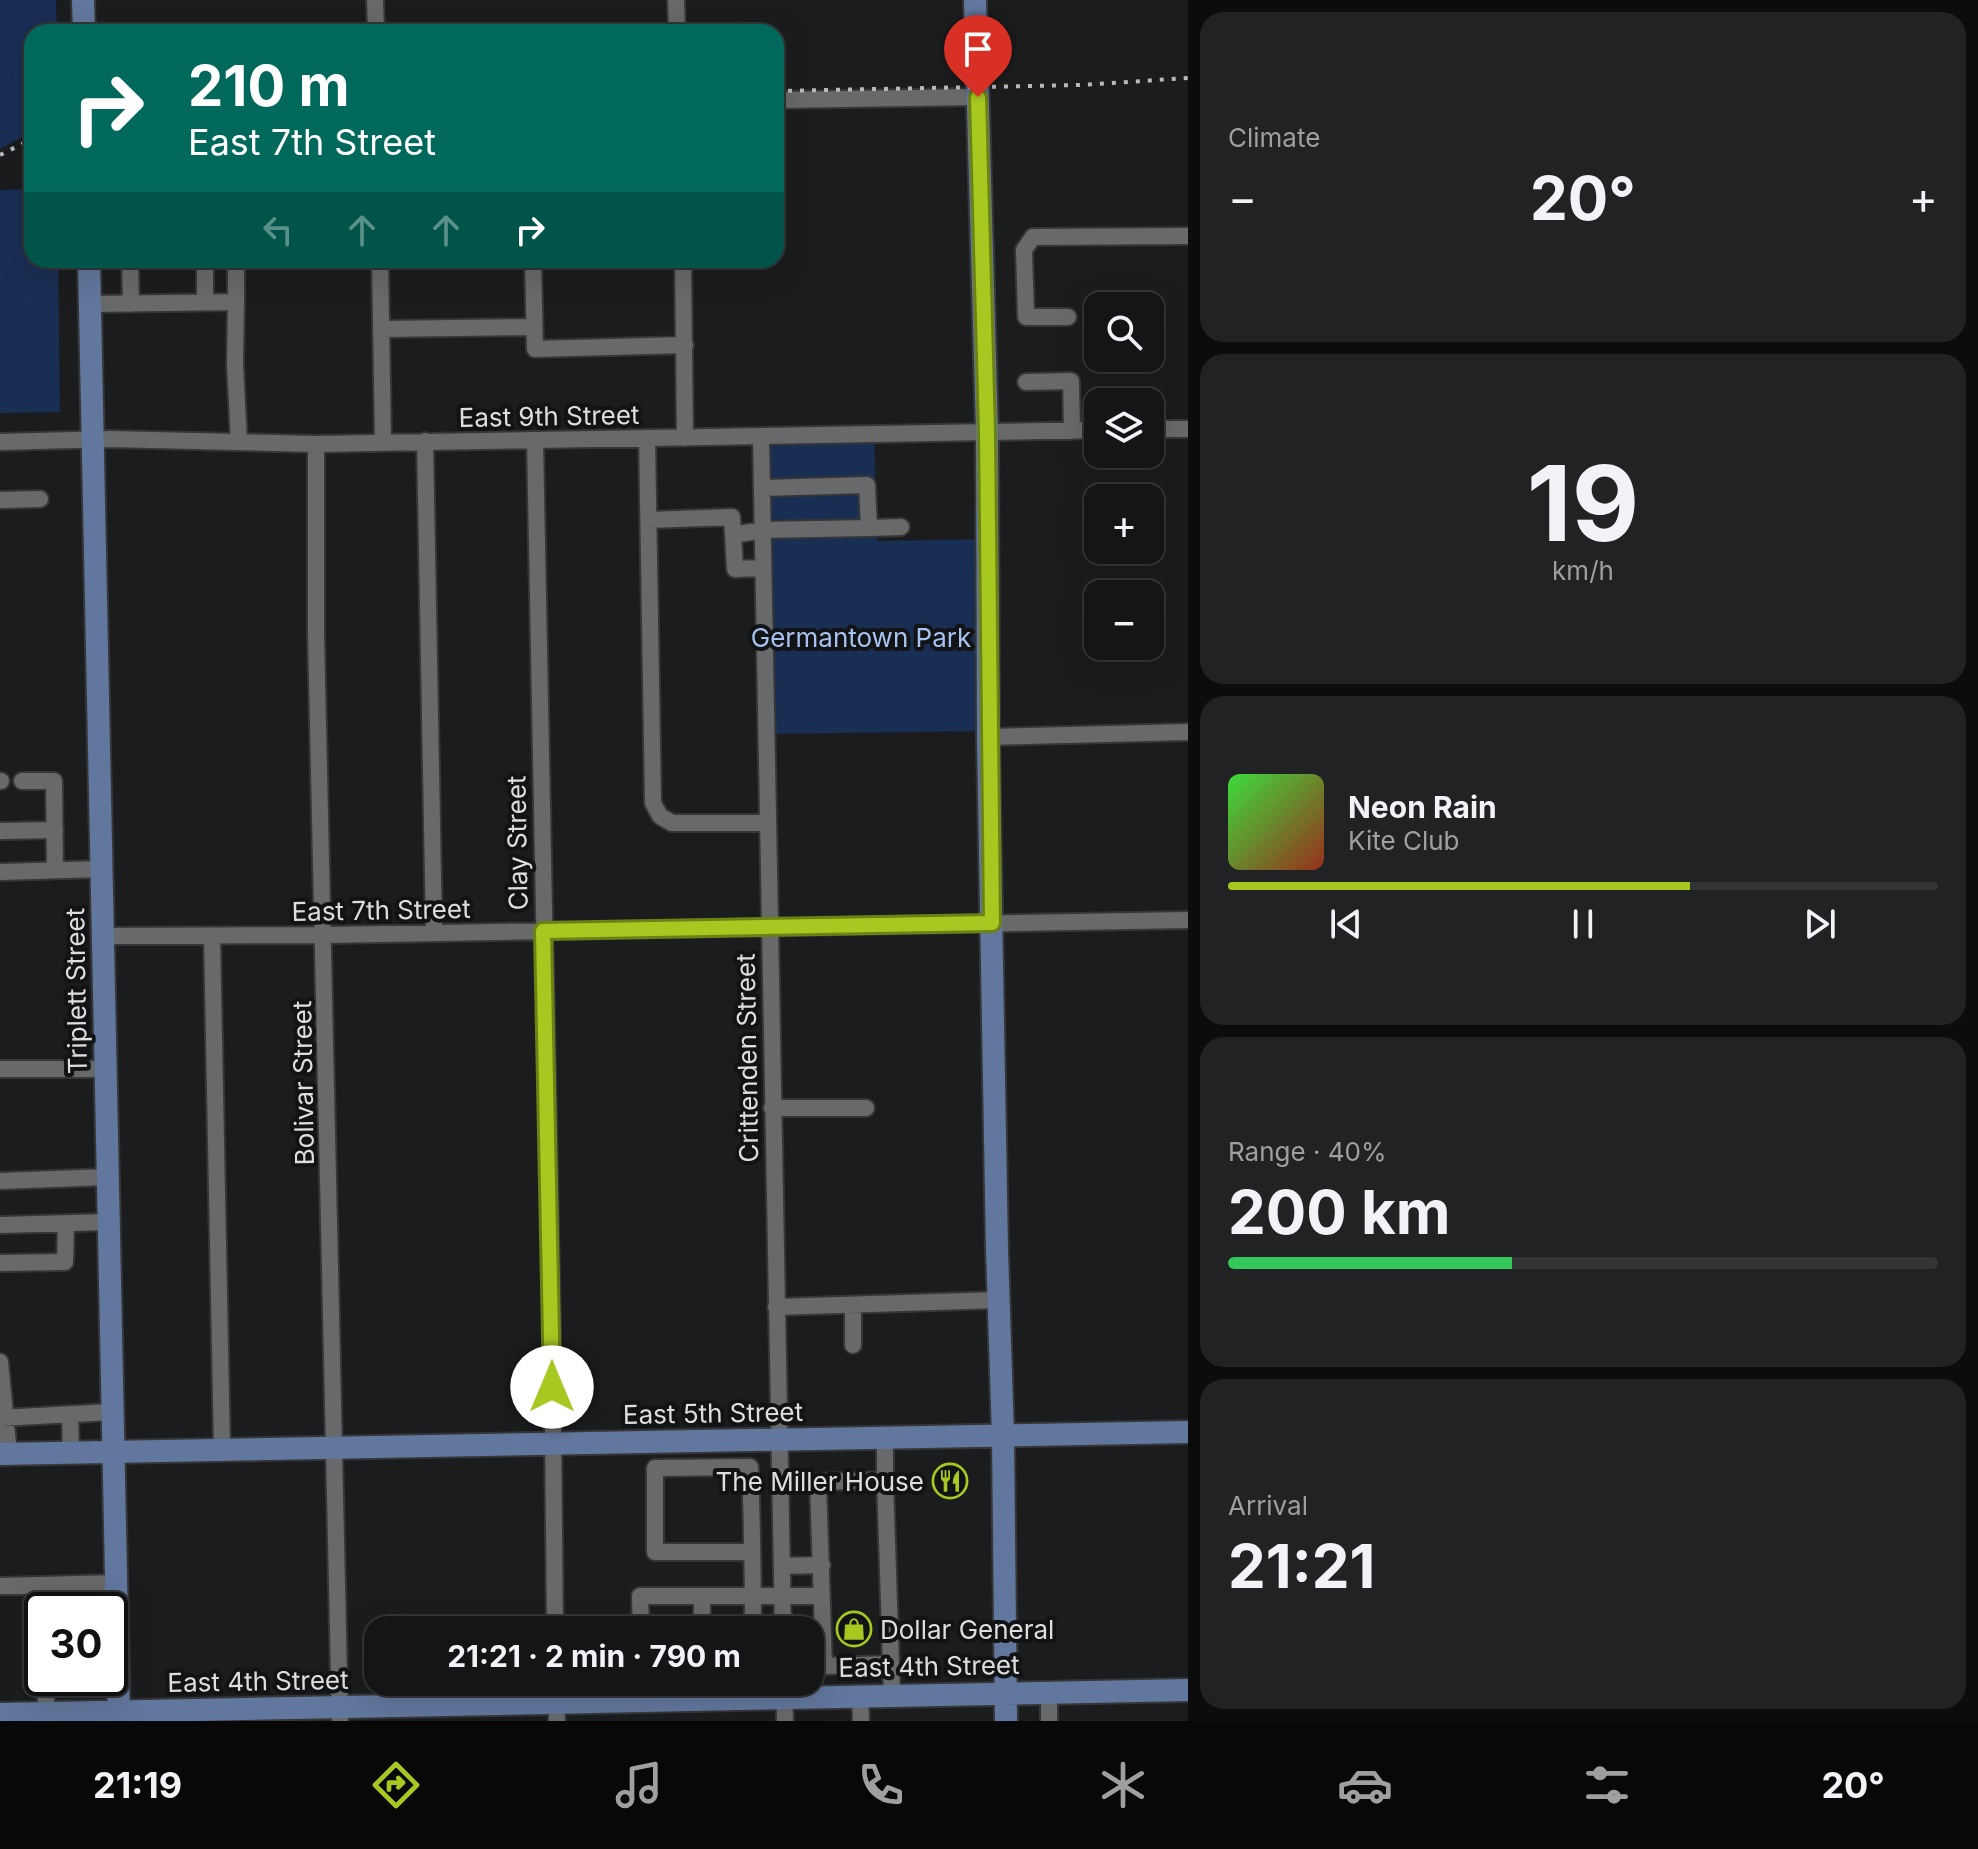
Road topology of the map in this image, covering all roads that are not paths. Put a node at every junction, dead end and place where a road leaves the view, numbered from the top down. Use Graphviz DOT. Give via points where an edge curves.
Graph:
graph roads {
  1 [pos="83,0"];
  2 [pos="375,0"];
  3 [pos="676,0"];
  4 [pos="975,0"];
  5 [pos="84,24"];
  6 [pos="376,24"];
  7 [pos="677,24"];
  8 [pos="978,97"];
  9 [pos="784,100"];
  10 [pos="1188,236"];
  11 [pos="89,268"];
  12 [pos="130,268"];
  13 [pos="205,268"];
  14 [pos="236,268"];
  15 [pos="380,268"];
  16 [pos="533,268"];
  17 [pos="683,268"];
  18 [pos="205,302"];
  19 [pos="236,302"];
  20 [pos="90,304"];
  21 [pos="131,304"];
  22 [pos="1068,317"];
  23 [pos="534,327"];
  24 [pos="381,329"];
  25 [pos="685,345"];
  26 [pos="1026,382"];
  27 [pos="1164,429"];
  28 [pos="1188,429"];
  29 [pos="1072,431"];
  30 [pos="1084,431"];
  31 [pos="987,432"];
  32 [pos="761,437"];
  33 [pos="647,438"];
  34 [pos="685,438"];
  35 [pos="93,440"];
  36 [pos="535,440"];
  37 [pos="425,441"];
  38 [pos="0,442"];
  39 [pos="239,442"];
  40 [pos="383,442"];
  41 [pos="316,444"];
  42 [pos="762,488"];
  43 [pos="40,499"];
  44 [pos="0,500"];
  45 [pos="649,520"];
  46 [pos="901,527"];
  47 [pos="869,528"];
  48 [pos="762,530"];
  49 [pos="733,535"];
  50 [pos="763,568"];
  51 [pos="1188,732"];
  52 [pos="988,737"];
  53 [pos="22,781"];
  54 [pos="767,823"];
  55 [pos="55,830"];
  56 [pos="0,831"];
  57 [pos="101,869"];
  58 [pos="55,870"];
  59 [pos="0,872"];
  60 [pos="1188,920"];
  61 [pos="992,923"];
  62 [pos="769,928"];
  63 [pos="543,931"];
  64 [pos="434,933"];
  65 [pos="325,935"];
  66 [pos="103,936"];
  67 [pos="212,936"];
  68 [pos="0,1069"];
  69 [pos="105,1069"];
  70 [pos="772,1108"];
  71 [pos="866,1108"];
  72 [pos="107,1177"];
  73 [pos="0,1181"];
  74 [pos="108,1222"];
  75 [pos="66,1223"];
  76 [pos="0,1225"];
  77 [pos="0,1263"];
  78 [pos="999,1300"];
  79 [pos="853,1306"];
  80 [pos="776,1307"];
  81 [pos="853,1345"];
  82 [pos="0,1362"];
  83 [pos="111,1412"];
  84 [pos="70,1414"];
  85 [pos="3,1418"];
  86 [pos="1188,1432"];
  87 [pos="1003,1436"];
  88 [pos="885,1437"];
  89 [pos="779,1440"];
  90 [pos="654,1442"];
  91 [pos="552,1444"];
  92 [pos="334,1448"];
  93 [pos="222,1450"];
  94 [pos="112,1452"];
  95 [pos="71,1453"];
  96 [pos="5,1454"];
  97 [pos="655,1468"];
  98 [pos="885,1480"];
  99 [pos="752,1552"];
  100 [pos="822,1565"];
  101 [pos="782,1566"];
  102 [pos="116,1583"];
  103 [pos="0,1586"];
  104 [pos="37,1586"];
  105 [pos="37,1592"];
  106 [pos="822,1596"];
  107 [pos="702,1597"];
  108 [pos="753,1597"];
  109 [pos="783,1597"];
  110 [pos="555,1616"];
  111 [pos="641,1616"];
  112 [pos="702,1616"];
  113 [pos="753,1616"];
  114 [pos="783,1616"];
  115 [pos="891,1664"];
  116 [pos="1188,1690"];
  117 [pos="1049,1692"];
  118 [pos="824,1693"];
  119 [pos="1006,1693"];
  120 [pos="892,1695"];
  121 [pos="46,1696"];
  122 [pos="603,1696"];
  123 [pos="785,1696"];
  124 [pos="860,1696"];
  125 [pos="556,1702"];
  126 [pos="47,1712"];
  127 [pos="0,1714"];
  128 [pos="340,1714"];
  129 [pos="119,1716"];
  130 [pos="785,1721"];
  131 [pos="861,1721"];
  132 [pos="1006,1721"];
  133 [pos="1049,1721"];
  1 -- 5 [label="main road"];
  2 -- 6 [label="street"];
  3 -- 7 [label="street"];
  4 -- 8 [label="main road"];
  8 -- 9 [label="street"];
  8 -- 31 [label="main road"];
  10 -- 22 [label="street" via="1033,237 1024,250 1026,317"];
  11 -- 20 [label="main road, Triplett Street"];
  12 -- 21 [label="street"];
  13 -- 18 [label="street"];
  14 -- 19 [label="street"];
  15 -- 24 [label="street"];
  16 -- 23 [label="street"];
  17 -- 25 [label="street"];
  18 -- 19 [label="street"];
  18 -- 21 [label="street"];
  19 -- 39 [label="street"];
  20 -- 21 [label="street"];
  20 -- 35 [label="main road, Triplett Street"];
  23 -- 24 [label="street"];
  23 -- 25 [label="street" via="535,349"];
  24 -- 40 [label="street"];
  25 -- 34 [label="street"];
  26 -- 29 [label="street" via="1071,381"];
  27 -- 28 [label="street"];
  29 -- 30 [label="street, East 9th Street"];
  29 -- 31 [label="street, East 9th Street"];
  31 -- 32 [label="street, East 9th Street"];
  31 -- 52 [label="main road"];
  32 -- 34 [label="street, East 9th Street"];
  32 -- 42 [label="street, Crittenden Street"];
  33 -- 34 [label="street, East 9th Street"];
  33 -- 36 [label="street, East 9th Street"];
  33 -- 45 [label="street"];
  35 -- 38 [label="street, East 9th Street"];
  35 -- 39 [label="street, East 9th Street"];
  35 -- 57 [label="main road, Triplett Street"];
  36 -- 37 [label="street, East 9th Street"];
  36 -- 63 [label="street, Clay Street"];
  37 -- 40 [label="street, East 9th Street"];
  37 -- 64 [label="street"];
  39 -- 41 [label="street, East 9th Street"];
  40 -- 41 [label="street, East 9th Street"];
  41 -- 65 [label="street, Bolivar Street"];
  42 -- 47 [label="street" via="867,485"];
  42 -- 48 [label="street, Crittenden Street"];
  43 -- 44 [label="street"];
  45 -- 49 [label="street" via="732,517"];
  45 -- 54 [label="street" via="653,803 672,823"];
  46 -- 47 [label="street"];
  47 -- 48 [label="street"];
  48 -- 49 [label="street"];
  48 -- 50 [label="street, Crittenden Street"];
  49 -- 50 [label="street" via="735,569"];
  50 -- 54 [label="street, Crittenden Street"];
  51 -- 52 [label="street"];
  52 -- 61 [label="main road"];
  53 -- 55 [label="street" via="54,781"];
  54 -- 62 [label="street, Crittenden Street"];
  55 -- 56 [label="street"];
  55 -- 58 [label="street"];
  57 -- 58 [label="street"];
  57 -- 66 [label="main road, Triplett Street"];
  58 -- 59 [label="street"];
  60 -- 61 [label="street, East 7th Street"];
  61 -- 62 [label="street, East 7th Street"];
  61 -- 78 [label="main road"];
  62 -- 63 [label="street, East 7th Street"];
  62 -- 70 [label="street, Crittenden Street"];
  63 -- 64 [label="street, East 7th Street"];
  63 -- 91 [label="street, Clay Street"];
  64 -- 65 [label="street, East 7th Street"];
  65 -- 67 [label="street, East 7th Street"];
  65 -- 92 [label="street, Bolivar Street"];
  66 -- 67 [label="street, East 7th Street"];
  66 -- 69 [label="main road, Triplett Street"];
  67 -- 93 [label="street"];
  68 -- 69 [label="street"];
  69 -- 72 [label="main road, Triplett Street"];
  70 -- 71 [label="street"];
  70 -- 80 [label="street, Crittenden Street"];
  72 -- 73 [label="street"];
  72 -- 74 [label="main road, Triplett Street"];
  74 -- 75 [label="street"];
  74 -- 83 [label="main road, Triplett Street"];
  75 -- 76 [label="street"];
  75 -- 77 [label="street" via="65,1262"];
  78 -- 79 [label="street"];
  78 -- 87 [label="main road"];
  79 -- 80 [label="street"];
  79 -- 81 [label="street"];
  80 -- 89 [label="street, Crittenden Street"];
  82 -- 85 [label="street"];
  83 -- 84 [label="street"];
  83 -- 94 [label="main road, Triplett Street"];
  84 -- 85 [label="street"];
  84 -- 95 [label="street"];
  85 -- 96 [label="street"];
  86 -- 87 [label="main road, East 5th Street"];
  87 -- 88 [label="main road, East 5th Street"];
  87 -- 119 [label="main road"];
  88 -- 89 [label="main road, East 5th Street"];
  88 -- 98 [label="street"];
  89 -- 90 [label="main road, East 5th Street"];
  89 -- 101 [label="street, Crittenden Street"];
  90 -- 91 [label="main road, East 5th Street"];
  90 -- 97 [label="street"];
  91 -- 92 [label="main road, East 5th Street"];
  91 -- 110 [label="street, Clay Street"];
  92 -- 93 [label="main road, East 5th Street"];
  92 -- 128 [label="street, Bolivar Street"];
  93 -- 94 [label="main road, East 5th Street"];
  94 -- 95 [label="main road, East 5th Street"];
  94 -- 102 [label="main road, Triplett Street"];
  95 -- 96 [label="main road, East 5th Street"];
  97 -- 99 [label="street" via="750,1467"];
  97 -- 99 [label="street" via="655,1552"];
  98 -- 100 [label="street" via="818,1482"];
  98 -- 115 [label="street"];
  99 -- 108 [label="street"];
  100 -- 101 [label="street"];
  100 -- 106 [label="street"];
  101 -- 109 [label="street, Crittenden Street"];
  102 -- 104 [label="street"];
  102 -- 129 [label="main road, Triplett Street"];
  103 -- 104 [label="street"];
  104 -- 105 [label="street"];
  106 -- 109 [label="street"];
  106 -- 115 [label="street" via="824,1666"];
  107 -- 108 [label="street"];
  107 -- 111 [label="street" via="640,1596"];
  107 -- 112 [label="street"];
  108 -- 109 [label="street"];
  108 -- 113 [label="street"];
  109 -- 114 [label="street, Crittenden Street"];
  115 -- 120 [label="street"];
  116 -- 117 [label="main road, East 4th Street"];
  117 -- 119 [label="main road, East 4th Street"];
  117 -- 133 [label="street"];
  118 -- 124 [label="main road, East 4th Street"];
  119 -- 120 [label="main road, East 4th Street"];
  119 -- 132 [label="main road"];
  120 -- 124 [label="main road, East 4th Street"];
  121 -- 126 [label="street"];
  122 -- 125 [label="main road, East 4th Street"];
  123 -- 130 [label="street"];
  124 -- 131 [label="street"];
  125 -- 128 [label="main road, East 4th Street"];
  126 -- 127 [label="main road, East 4th Street"];
  126 -- 129 [label="main road, East 4th Street"];
  128 -- 129 [label="main road, East 4th Street"];
}
